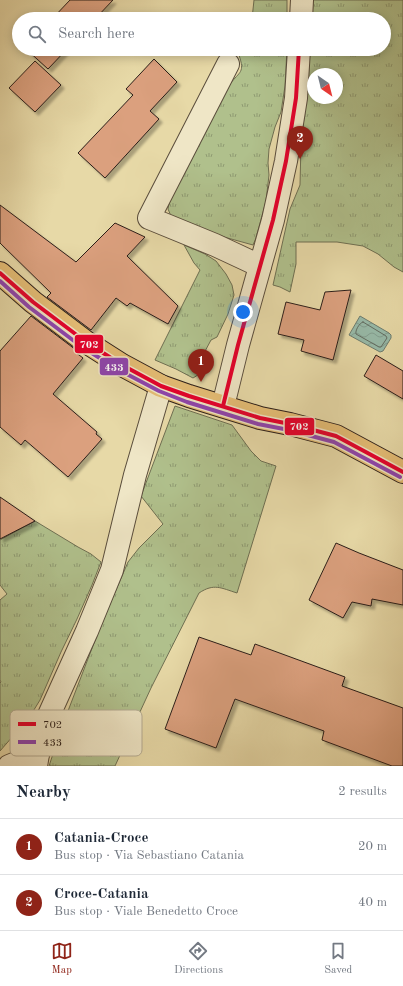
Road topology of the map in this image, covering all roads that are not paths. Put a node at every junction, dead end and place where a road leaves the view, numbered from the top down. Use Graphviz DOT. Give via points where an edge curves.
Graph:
graph roads {
  1 [pos="302,0"];
  2 [pos="301,12"];
  3 [pos="299,56"];
  4 [pos="228,64"];
  5 [pos="260,266"];
  6 [pos="0,273"];
  7 [pos="161,386"];
  8 [pos="223,406"];
  9 [pos="403,472"];
  10 [pos="52,710"];
  11 [pos="37,760"];
  12 [pos="9,766"];
  1 -- 2 [label="street"];
  3 -- 5 [label="street" via="296,98 286,161"];
  4 -- 5 [label="street" via="149,218"];
  5 -- 8 [label="street"];
  6 -- 7 [label="main road" via="86,342"];
  7 -- 8 [label="main road"];
  7 -- 10 [label="street" via="135,475 112,570"];
  8 -- 9 [label="main road" via="260,418 336,436"];
  11 -- 12 [label="street"];
}
